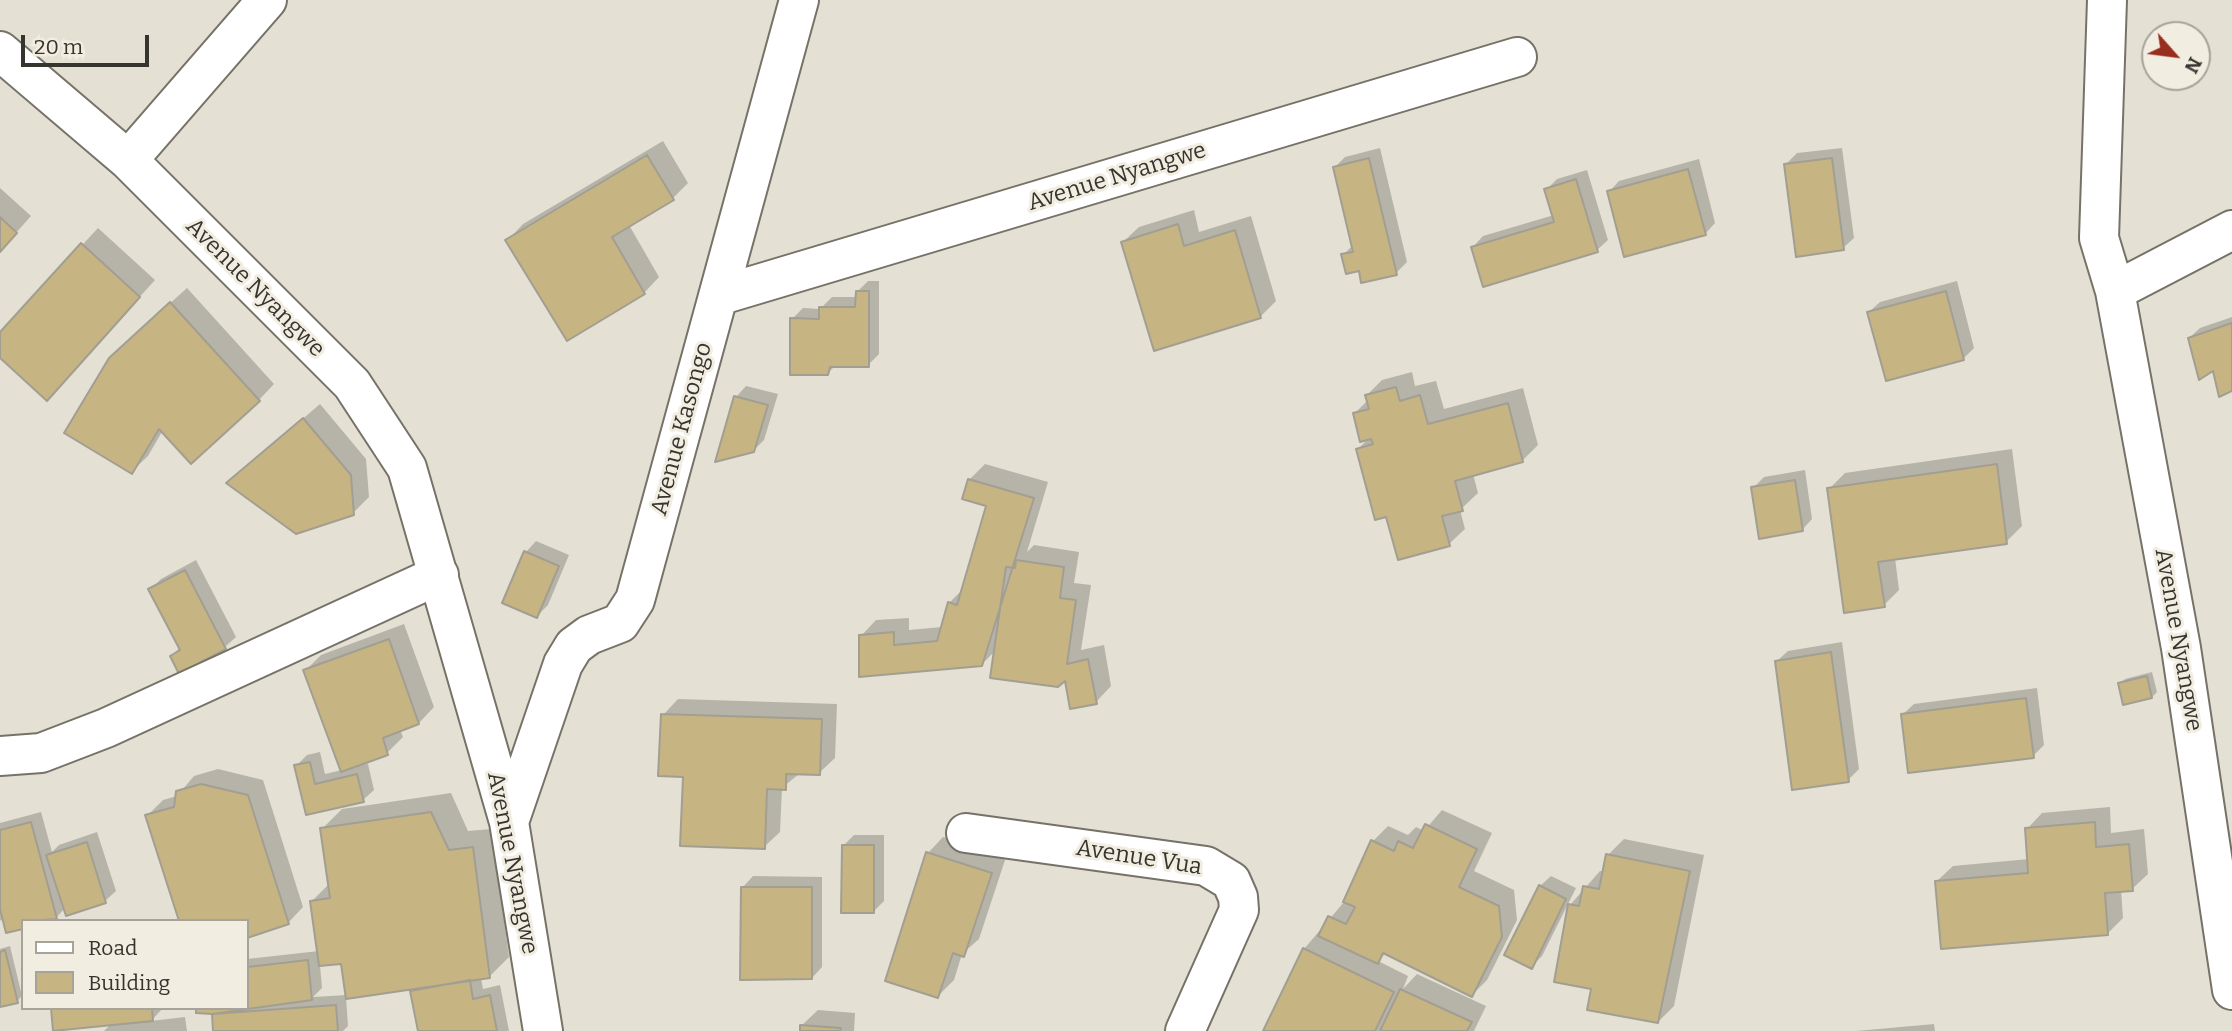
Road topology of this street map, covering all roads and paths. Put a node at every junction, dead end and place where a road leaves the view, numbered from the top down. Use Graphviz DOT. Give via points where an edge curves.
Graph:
graph roads {
  1 [pos="267,0"];
  2 [pos="799,0"];
  3 [pos="2107,0"];
  4 [pos="0,51"];
  5 [pos="1517,57"];
  6 [pos="128,160"];
  7 [pos="2232,230"];
  8 [pos="2115,291"];
  9 [pos="718,296"];
  10 [pos="439,575"];
  11 [pos="0,755"];
  12 [pos="509,822"];
  13 [pos="966,833"];
  14 [pos="2232,990"];
  15 [pos="543,1031"];
  16 [pos="1185,1031"];
  1 -- 6 [label="street"];
  2 -- 9 [label="street, Avenue Kasongo"];
  3 -- 8 [label="street, Avenue Nyangwe" via="2099,238"];
  4 -- 6 [label="street, Avenue Nyangwe"];
  5 -- 9 [label="street, Avenue Nyangwe"];
  6 -- 10 [label="street, Avenue Nyangwe" via="352,384 407,468"];
  7 -- 8 [label="street"];
  8 -- 14 [label="street, Avenue Nyangwe" via="2181,648"];
  9 -- 12 [label="street, Avenue Kasongo" via="635,600 620,623 589,635 574,646 563,664"];
  10 -- 11 [label="street" via="106,728 41,753"];
  10 -- 12 [label="street, Avenue Nyangwe"];
  12 -- 15 [label="street, Avenue Nyangwe"];
  13 -- 16 [label="street, Avenue Vua" via="1206,866 1231,881 1239,910"];
}
